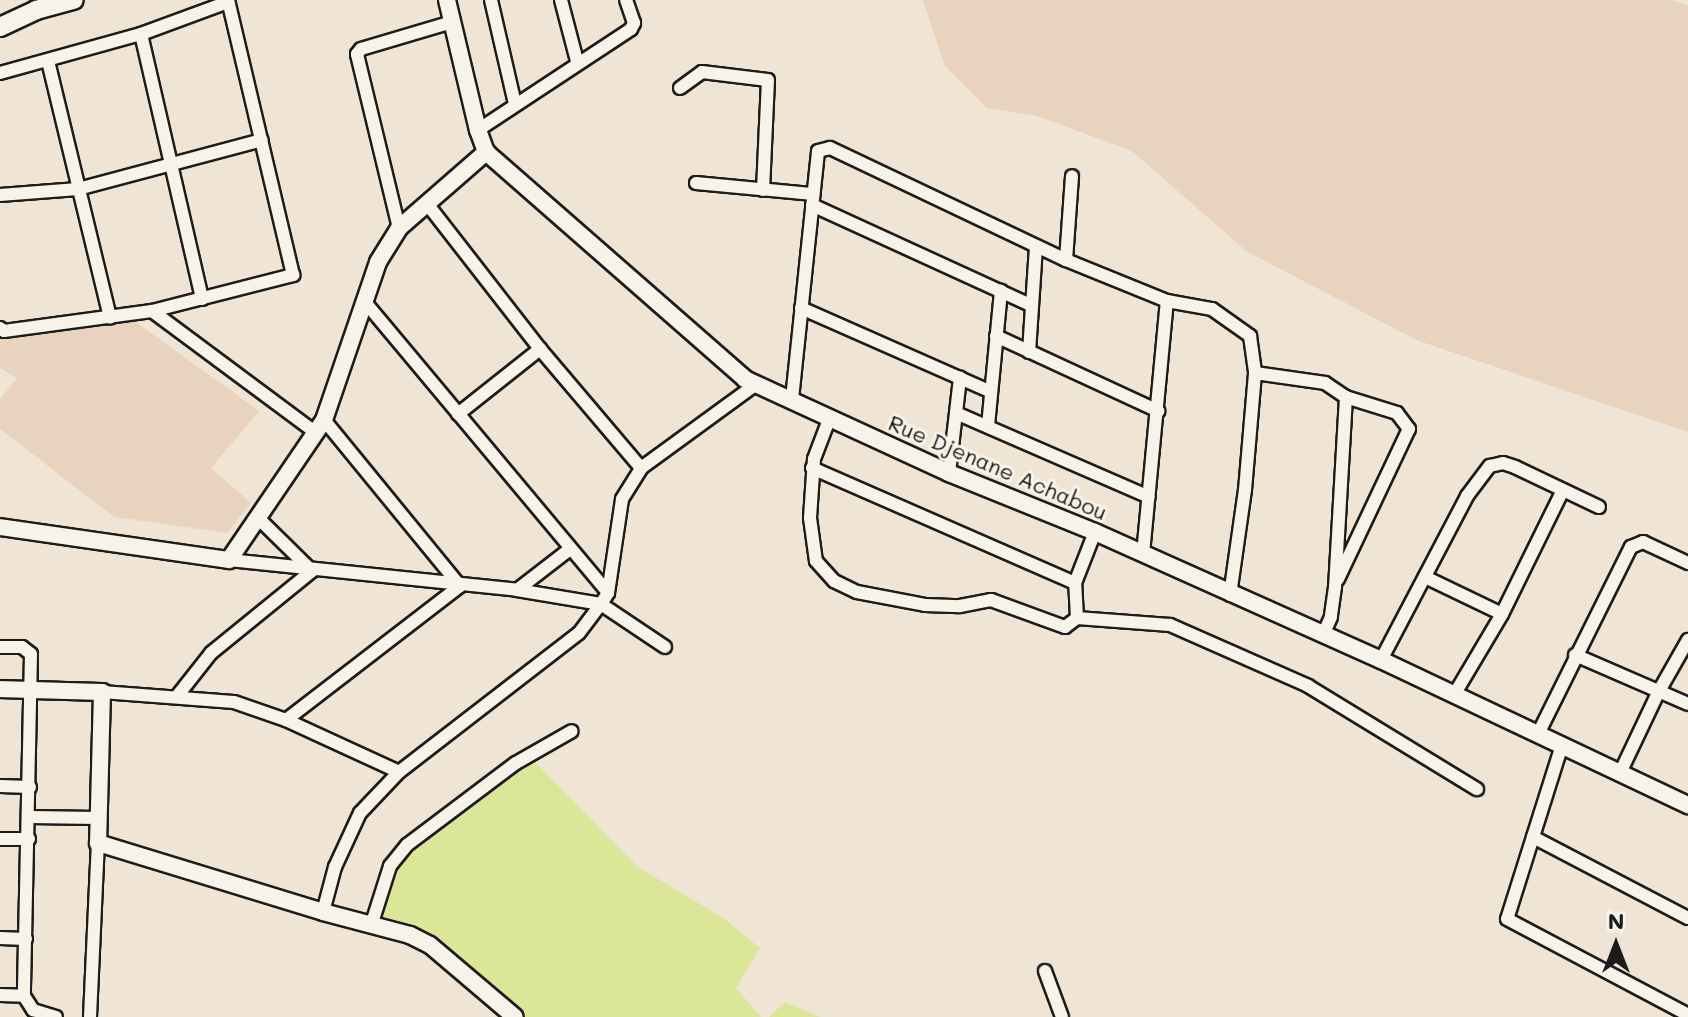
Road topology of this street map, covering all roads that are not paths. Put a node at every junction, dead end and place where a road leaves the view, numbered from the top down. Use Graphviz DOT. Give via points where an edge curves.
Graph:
graph roads {
  1 [pos="74,0"];
  2 [pos="447,0"];
  3 [pos="491,0"];
  4 [pos="561,0"];
  5 [pos="626,0"];
  6 [pos="228,1"];
  7 [pos="36,10"];
  8 [pos="0,17"];
  9 [pos="452,22"];
  10 [pos="0,27"];
  11 [pos="141,34"];
  12 [pos="48,61"];
  13 [pos="577,61"];
  14 [pos="0,73"];
  15 [pos="680,88"];
  16 [pos="515,104"];
  17 [pos="478,130"];
  18 [pos="262,140"];
  19 [pos="486,152"];
  20 [pos="171,166"];
  21 [pos="1072,176"];
  22 [pos="696,183"];
  23 [pos="78,189"];
  24 [pos="763,190"];
  25 [pos="0,195"];
  26 [pos="813,200"];
  27 [pos="428,205"];
  28 [pos="399,228"];
  29 [pos="1036,246"];
  30 [pos="1066,260"];
  31 [pos="1001,291"];
  32 [pos="202,299"];
  33 [pos="1167,301"];
  34 [pos="365,302"];
  35 [pos="1030,305"];
  36 [pos="801,308"];
  37 [pos="152,311"];
  38 [pos="110,318"];
  39 [pos="0,328"];
  40 [pos="996,336"];
  41 [pos="540,349"];
  42 [pos="1029,352"];
  43 [pos="1255,373"];
  44 [pos="960,378"];
  45 [pos="756,384"];
  46 [pos="989,391"];
  47 [pos="1346,397"];
  48 [pos="792,399"];
  49 [pos="1158,411"];
  50 [pos="956,413"];
  51 [pos="458,414"];
  52 [pos="830,417"];
  53 [pos="320,426"];
  54 [pos="988,426"];
  55 [pos="641,468"];
  56 [pos="812,468"];
  57 [pos="949,473"];
  58 [pos="1563,490"];
  59 [pos="1149,497"];
  60 [pos="1599,507"];
  61 [pos="259,519"];
  62 [pos="0,527"];
  63 [pos="1095,532"];
  64 [pos="570,549"];
  65 [pos="1143,554"];
  66 [pos="229,560"];
  67 [pos="1688,563"];
  68 [pos="312,571"];
  69 [pos="1425,577"];
  70 [pos="1075,583"];
  71 [pos="460,586"];
  72 [pos="1335,587"];
  73 [pos="517,590"];
  74 [pos="1230,595"];
  75 [pos="604,598"];
  76 [pos="1502,614"];
  77 [pos="1077,618"];
  78 [pos="1323,635"];
  79 [pos="1688,640"];
  80 [pos="0,647"];
  81 [pos="665,647"];
  82 [pos="1575,655"];
  83 [pos="1381,660"];
  84 [pos="0,689"];
  85 [pos="31,689"];
  86 [pos="1659,691"];
  87 [pos="102,692"];
  88 [pos="178,695"];
  89 [pos="1454,695"];
  90 [pos="1688,704"];
  91 [pos="286,720"];
  92 [pos="572,731"];
  93 [pos="1538,734"];
  94 [pos="1562,745"];
  95 [pos="399,772"];
  96 [pos="1620,773"];
  97 [pos="0,786"];
  98 [pos="30,787"];
  99 [pos="1477,789"];
  100 [pos="1688,805"];
  101 [pos="30,817"];
  102 [pos="97,818"];
  103 [pos="1533,837"];
  104 [pos="0,839"];
  105 [pos="29,839"];
  106 [pos="98,843"];
  107 [pos="323,912"];
  108 [pos="1688,918"];
  109 [pos="371,926"];
  110 [pos="0,938"];
  111 [pos="26,939"];
  112 [pos="1045,971"];
  113 [pos="0,995"];
  114 [pos="24,996"];
  115 [pos="39,1015"];
  116 [pos="1688,1015"];
  117 [pos="56,1017"];
  118 [pos="90,1017"];
  119 [pos="515,1017"];
  120 [pos="1062,1017"];
  1 -- 7 [label="main road"];
  2 -- 9 [label="main road, Rue Djenane Achabou"];
  3 -- 16 [label="street"];
  4 -- 13 [label="street"];
  5 -- 13 [label="street" via="631,29"];
  6 -- 11 [label="street"];
  6 -- 18 [label="street"];
  7 -- 8 [label="street"];
  7 -- 10 [label="main road"];
  9 -- 17 [label="main road, Rue Djenane Achabou"];
  9 -- 28 [label="street" via="357,54"];
  11 -- 12 [label="street"];
  11 -- 20 [label="street"];
  12 -- 14 [label="street"];
  12 -- 23 [label="street"];
  13 -- 16 [label="street"];
  15 -- 24 [label="street" via="702,72 768,80"];
  16 -- 17 [label="street"];
  17 -- 19 [label="main road, Rue Djenane Achabou"];
  18 -- 20 [label="street"];
  18 -- 32 [label="street" via="293,275"];
  19 -- 27 [label="main road"];
  19 -- 45 [label="main road, Rue Djenane Achabou"];
  20 -- 23 [label="street"];
  20 -- 32 [label="street"];
  21 -- 30 [label="street"];
  22 -- 24 [label="street"];
  23 -- 25 [label="street"];
  23 -- 38 [label="street"];
  24 -- 26 [label="street"];
  26 -- 29 [label="street" via="818,151 830,148"];
  26 -- 31 [label="street"];
  26 -- 36 [label="street"];
  27 -- 28 [label="main road"];
  27 -- 41 [label="street"];
  28 -- 34 [label="main road" via="378,262"];
  29 -- 30 [label="street"];
  29 -- 35 [label="street"];
  30 -- 33 [label="street"];
  31 -- 35 [label="street"];
  31 -- 40 [label="street"];
  32 -- 37 [label="street"];
  33 -- 43 [label="street" via="1212,309 1237,326 1253,341"];
  33 -- 49 [label="street"];
  34 -- 51 [label="street"];
  34 -- 53 [label="main road"];
  35 -- 42 [label="street"];
  36 -- 44 [label="street"];
  36 -- 48 [label="street"];
  37 -- 38 [label="street"];
  37 -- 53 [label="street"];
  38 -- 39 [label="street"];
  40 -- 42 [label="street"];
  40 -- 46 [label="street"];
  41 -- 51 [label="street"];
  41 -- 55 [label="street"];
  42 -- 49 [label="street"];
  43 -- 47 [label="street" via="1315,380"];
  43 -- 74 [label="street"];
  44 -- 46 [label="street"];
  44 -- 50 [label="street"];
  45 -- 48 [label="main road, Rue Djenane Achabou"];
  45 -- 55 [label="street"];
  46 -- 54 [label="street"];
  47 -- 72 [label="street"];
  47 -- 72 [label="street" via="1397,413 1409,429"];
  48 -- 52 [label="main road, Rue Djenane Achabou"];
  49 -- 59 [label="street"];
  50 -- 54 [label="street"];
  50 -- 57 [label="street"];
  51 -- 64 [label="street"];
  52 -- 56 [label="street"];
  52 -- 57 [label="main road, Rue Djenane Achabou"];
  53 -- 61 [label="main road"];
  53 -- 71 [label="street"];
  54 -- 59 [label="street"];
  55 -- 75 [label="street" via="622,499"];
  56 -- 70 [label="street"];
  56 -- 77 [label="street" via="810,518 816,561 834,581 857,592 925,605 991,600 1065,627"];
  57 -- 63 [label="main road, Rue Djenane Achabou"];
  58 -- 60 [label="street"];
  58 -- 69 [label="street" via="1503,463 1490,466 1467,496"];
  58 -- 76 [label="street"];
  59 -- 65 [label="street"];
  61 -- 66 [label="main road"];
  61 -- 68 [label="street"];
  62 -- 66 [label="main road"];
  63 -- 65 [label="main road, Rue Djenane Achabou"];
  63 -- 70 [label="street"];
  64 -- 73 [label="street"];
  64 -- 75 [label="street"];
  65 -- 74 [label="main road, Rue Djenane Achabou"];
  66 -- 68 [label="street"];
  67 -- 82 [label="street" via="1646,543 1633,545"];
  68 -- 71 [label="street"];
  68 -- 88 [label="street" via="211,653"];
  69 -- 76 [label="street"];
  69 -- 83 [label="street"];
  70 -- 77 [label="street"];
  71 -- 73 [label="street"];
  71 -- 91 [label="street"];
  72 -- 78 [label="street"];
  73 -- 75 [label="street"];
  74 -- 78 [label="main road, Rue Djenane Achabou"];
  75 -- 81 [label="street"];
  75 -- 95 [label="street" via="579,633"];
  76 -- 89 [label="street"];
  77 -- 99 [label="street" via="1170,625 1190,632 1308,686"];
  78 -- 83 [label="main road, Rue Djenane Achabou"];
  79 -- 86 [label="street"];
  80 -- 85 [label="street" via="22,647 31,654"];
  82 -- 86 [label="street"];
  82 -- 93 [label="street"];
  83 -- 89 [label="main road, Rue Djenane Achabou"];
  84 -- 85 [label="main road"];
  85 -- 87 [label="main road"];
  85 -- 98 [label="street"];
  86 -- 90 [label="street"];
  86 -- 96 [label="street"];
  87 -- 88 [label="street"];
  87 -- 102 [label="main road"];
  88 -- 91 [label="street" via="234,702"];
  89 -- 93 [label="main road, Rue Djenane Achabou"];
  91 -- 95 [label="street"];
  92 -- 109 [label="street" via="516,763 407,845 390,866"];
  93 -- 94 [label="main road, Rue Djenane Achabou"];
  94 -- 96 [label="main road, Rue Djenane Achabou"];
  94 -- 103 [label="street"];
  95 -- 107 [label="street" via="360,813 335,867"];
  96 -- 100 [label="main road, Rue Djenane Achabou"];
  97 -- 98 [label="street"];
  98 -- 101 [label="street"];
  101 -- 102 [label="street"];
  101 -- 105 [label="street"];
  102 -- 106 [label="main road"];
  103 -- 108 [label="street"];
  103 -- 116 [label="street" via="1507,919"];
  104 -- 105 [label="street"];
  105 -- 111 [label="street"];
  106 -- 107 [label="main road"];
  106 -- 118 [label="street"];
  107 -- 109 [label="main road"];
  109 -- 119 [label="main road" via="430,945"];
  110 -- 111 [label="street"];
  111 -- 114 [label="street"];
  112 -- 120 [label="street"];
  113 -- 114 [label="street"];
  114 -- 115 [label="street"];
  115 -- 117 [label="street"];
}
